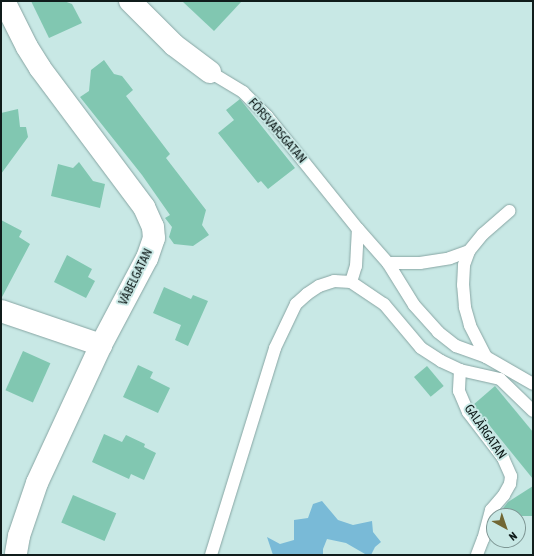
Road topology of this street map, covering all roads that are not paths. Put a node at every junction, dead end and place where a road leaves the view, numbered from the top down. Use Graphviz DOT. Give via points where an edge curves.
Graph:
graph roads {
  1 [pos="4,1"];
  2 [pos="130,1"];
  3 [pos="210,72"];
  4 [pos="509,212"];
  5 [pos="358,229"];
  6 [pos="469,251"];
  7 [pos="388,263"];
  8 [pos="351,282"];
  9 [pos="1,311"];
  10 [pos="101,345"];
  11 [pos="486,357"];
  12 [pos="460,370"];
  13 [pos="533,384"];
  14 [pos="533,412"];
  15 [pos="14,553"];
  16 [pos="211,555"];
  17 [pos="477,555"];
  1 -- 10 [label="street, VÄBELGATAN" via="32,56 144,207 153,227 154,238 148,258"];
  2 -- 3 [label="street, FÖRSVARSGATAN" via="174,45"];
  3 -- 5 [label="lane, FÖRSVARSGATAN" via="243,92 262,111"];
  4 -- 6 [label="lane" via="483,234"];
  5 -- 7 [label="lane"];
  5 -- 8 [label="lane" via="356,266"];
  6 -- 7 [label="lane" via="450,258 420,263"];
  6 -- 11 [label="lane" via="464,265 462,285 465,307 470,325"];
  7 -- 11 [label="lane" via="414,305 438,332 456,346"];
  8 -- 12 [label="lane" via="384,304 421,348"];
  8 -- 16 [label="lane" via="334,281 319,286 296,304 288,319 275,348"];
  9 -- 10 [label="street"];
  10 -- 15 [label="street, VÄBELGATAN" via="37,483"];
  11 -- 13 [label="lane"];
  12 -- 14 [label="lane" via="500,379"];
  12 -- 17 [label="lane, GALÄRGATAN" via="459,391 468,412 503,458 511,476 504,495 491,510"];
}
